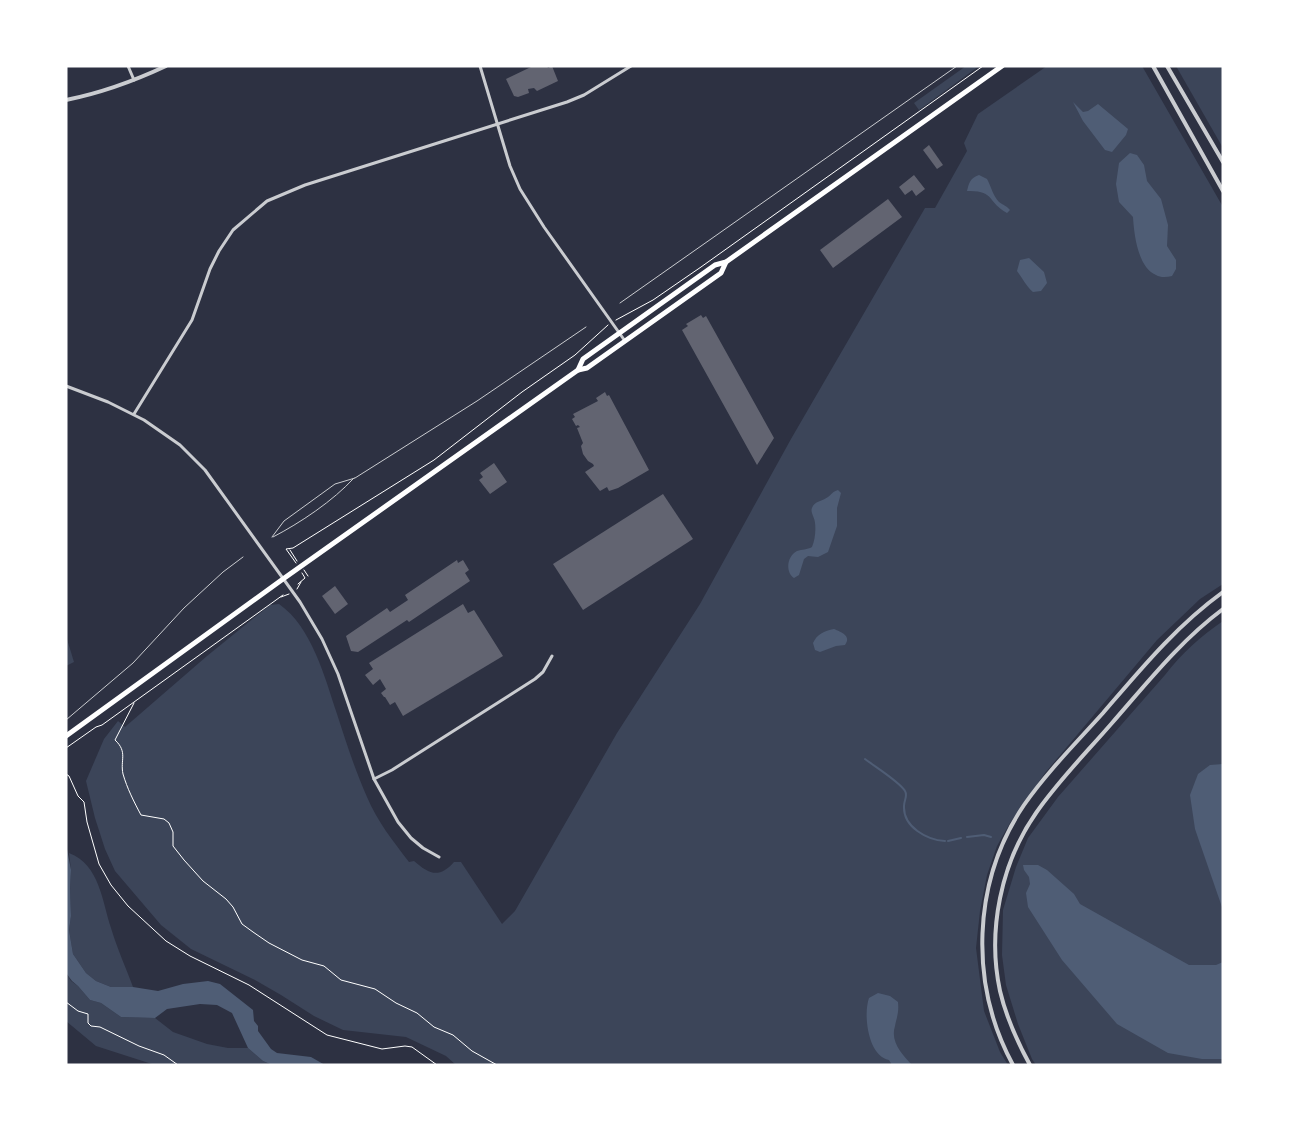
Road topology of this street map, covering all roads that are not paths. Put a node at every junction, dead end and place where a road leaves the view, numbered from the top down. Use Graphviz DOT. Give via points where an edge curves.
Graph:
graph roads {
  1 [pos="128,66"];
  2 [pos="166,66"];
  3 [pos="480,66"];
  4 [pos="631,66"];
  5 [pos="957,66"];
  6 [pos="1002,66"];
  7 [pos="1153,66"];
  8 [pos="1167,66"];
  9 [pos="135,80"];
  10 [pos="66,100"];
  11 [pos="498,124"];
  12 [pos="1223,162"];
  13 [pos="1223,190"];
  14 [pos="726,262"];
  15 [pos="620,303"];
  16 [pos="586,327"];
  17 [pos="620,333"];
  18 [pos="625,341"];
  19 [pos="578,370"];
  20 [pos="66,386"];
  21 [pos="134,414"];
  22 [pos="355,478"];
  23 [pos="243,557"];
  24 [pos="283,579"];
  25 [pos="1223,592"];
  26 [pos="1223,609"];
  27 [pos="552,656"];
  28 [pos="66,720"];
  29 [pos="66,736"];
  30 [pos="374,779"];
  31 [pos="439,857"];
  32 [pos="1013,1065"];
  33 [pos="1030,1065"];
  1 -- 9 [label="street"];
  2 -- 9 [label="street"];
  3 -- 11 [label="street"];
  4 -- 11 [label="street" via="584,95"];
  5 -- 15 [label="lane"];
  6 -- 14 [label="main road"];
  7 -- 13 [label="street"];
  8 -- 12 [label="street"];
  9 -- 10 [label="street" via="89,96"];
  11 -- 17 [label="street" via="520,189"];
  11 -- 21 [label="street" via="305,185 258,208 234,230 219,251 192,320"];
  14 -- 17 [label="main road" via="715,265"];
  14 -- 18 [label="main road" via="721,273"];
  16 -- 22 [label="lane"];
  17 -- 18 [label="street"];
  17 -- 19 [label="main road" via="583,359"];
  18 -- 19 [label="main road" via="587,368"];
  19 -- 24 [label="main road"];
  20 -- 21 [label="street"];
  21 -- 24 [label="street" via="174,440 205,470"];
  22 -- 22 [label="lane" via="335,484 284,521 272,537 342,491"];
  23 -- 28 [label="lane" via="184,608 133,663"];
  24 -- 29 [label="main road"];
  24 -- 30 [label="street" via="326,646"];
  25 -- 32 [label="street" via="1199,609 1161,646 1044,780 1024,805 997,857 983,916 984,978 993,1017"];
  26 -- 33 [label="street" via="1171,655 1061,782 1036,814 1016,849 1000,899 996,958 1006,1012"];
  27 -- 30 [label="street" via="544,672 535,679"];
  30 -- 31 [label="street" via="398,822 411,838"];
}
